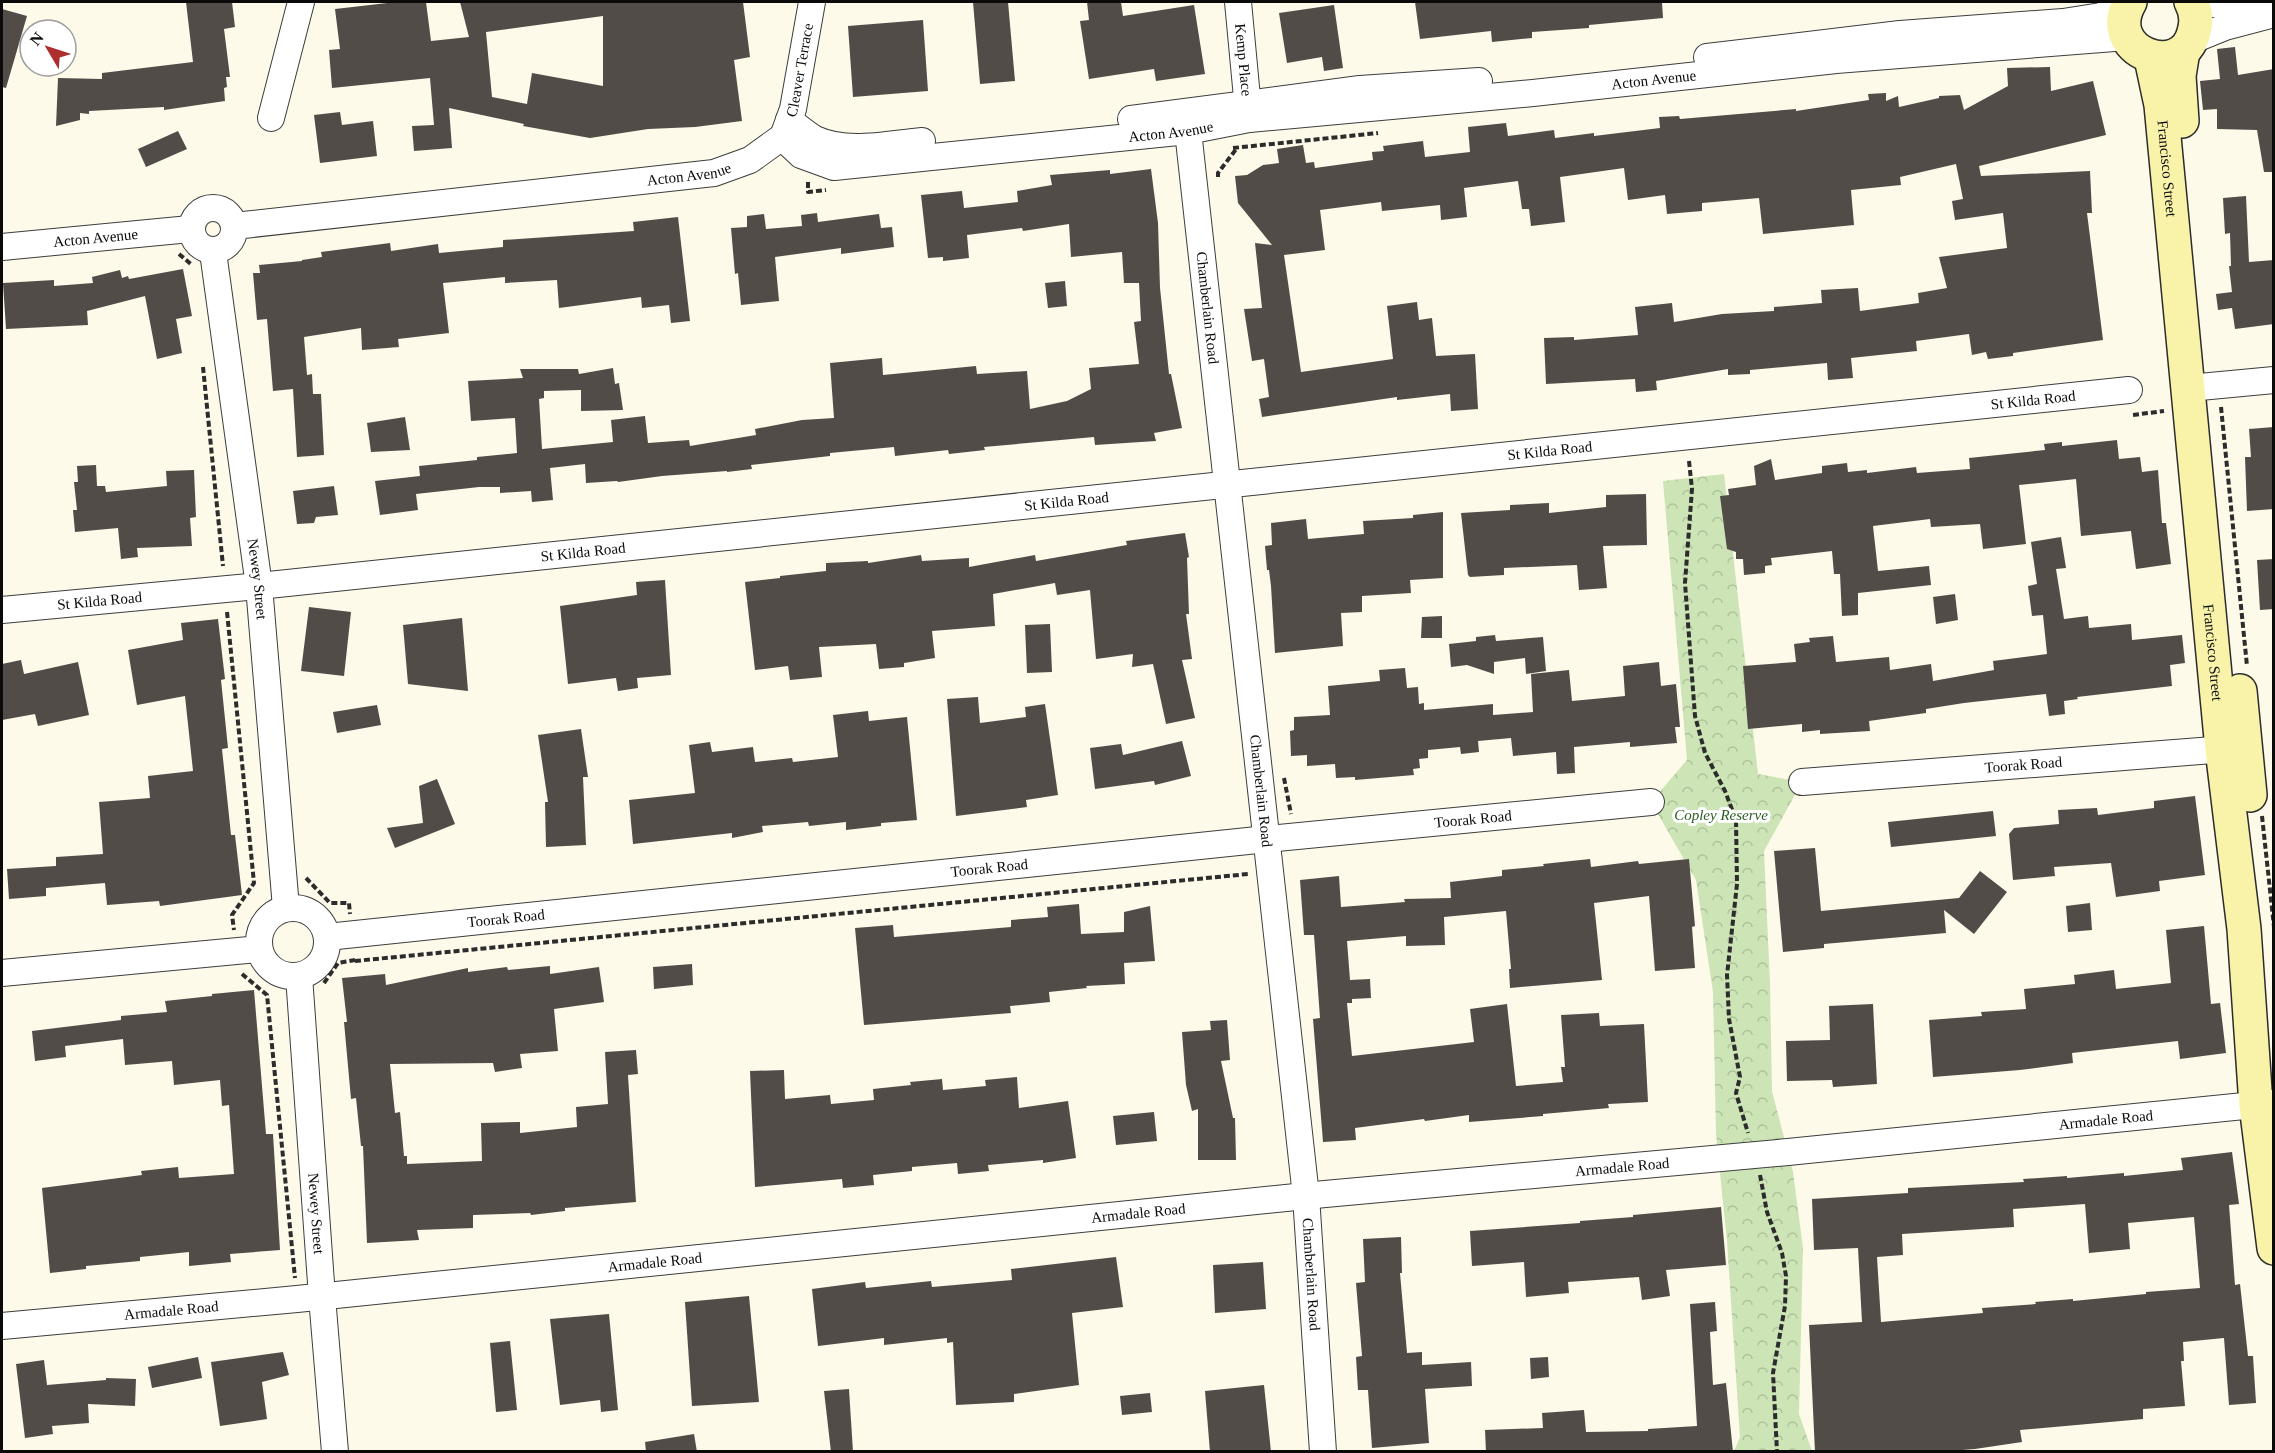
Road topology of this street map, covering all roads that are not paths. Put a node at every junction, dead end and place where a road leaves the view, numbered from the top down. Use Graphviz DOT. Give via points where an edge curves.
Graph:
graph roads {
  1 [pos="301,2"];
  2 [pos="812,2"];
  3 [pos="1238,2"];
  4 [pos="2129,3"];
  5 [pos="2192,3"];
  6 [pos="2274,4"];
  7 [pos="2274,14"];
  8 [pos="2127,37"];
  9 [pos="2188,45"];
  10 [pos="2151,58"];
  11 [pos="1249,111"];
  12 [pos="271,118"];
  13 [pos="786,128"];
  14 [pos="1188,131"];
  15 [pos="234,226"];
  16 [pos="190,229"];
  17 [pos="2,247"];
  18 [pos="213,252"];
  19 [pos="2274,380"];
  20 [pos="2199,387"];
  21 [pos="2129,390"];
  22 [pos="1228,483"];
  23 [pos="259,586"];
  24 [pos="2,610"];
  25 [pos="2234,748"];
  26 [pos="1802,782"];
  27 [pos="1651,802"];
  28 [pos="1267,839"];
  29 [pos="286,908"];
  30 [pos="327,937"];
  31 [pos="259,949"];
  32 [pos="2,973"];
  33 [pos="299,976"];
  34 [pos="2274,1040"];
  35 [pos="2265,1104"];
  36 [pos="1306,1196"];
  37 [pos="2274,1248"];
  38 [pos="309,1298"];
  39 [pos="2,1326"];
  40 [pos="336,1452"];
  41 [pos="1323,1452"];
  1 -- 12 [label="street"];
  2 -- 13 [label="street, Cleaver Terrace" via="793,109"];
  3 -- 11 [label="street, Kemp Place"];
  4 -- 8 [label="street" via="2124,20"];
  4 -- 11 [label="street, Acton Avenue" via="2101,16 2063,22 1360,89"];
  5 -- 6 [label="street"];
  5 -- 9 [label="street, Francisco Street" via="2197,22"];
  7 -- 9 [label="street" via="2225,27"];
  8 -- 10 [label="street" via="2137,50"];
  8 -- 11 [label="street, Acton Avenue" via="1836,60 1533,93"];
  9 -- 10 [label="street" via="2168,58"];
  9 -- 20 [label="street, Francisco Street" via="2179,76"];
  10 -- 20 [label="street, Francisco Street" via="2161,105"];
  11 -- 13 [label="street, Acton Avenue" via="858,146 833,145"];
  11 -- 14 [label="street, Acton Avenue"];
  13 -- 14 [label="street, Acton Avenue" via="801,155 834,167"];
  13 -- 15 [label="street, Acton Avenue" via="750,160 714,173"];
  14 -- 22 [label="street, Chamberlain Road"];
  15 -- 16 [label="street" via="229,215 219,208 206,208 195,216"];
  15 -- 18 [label="street" via="229,244"];
  16 -- 17 [label="street, Acton Avenue"];
  16 -- 18 [label="street" via="197,245"];
  18 -- 23 [label="street, Newey Street"];
  19 -- 20 [label="street"];
  20 -- 25 [label="street, Francisco Street"];
  21 -- 22 [label="street, St Kilda Road"];
  22 -- 23 [label="street, St Kilda Road"];
  22 -- 28 [label="street, Chamberlain Road"];
  23 -- 24 [label="street, St Kilda Road"];
  23 -- 29 [label="street, Newey Street"];
  25 -- 26 [label="street, Toorak Road"];
  25 -- 34 [label="street, Francisco Street"];
  25 -- 35 [label="street, Francisco Street" via="2244,929"];
  27 -- 28 [label="street, Toorak Road"];
  28 -- 30 [label="street, Toorak Road"];
  28 -- 36 [label="street, Chamberlain Road"];
  29 -- 30 [label="street" via="302,909 319,919"];
  29 -- 31 [label="street" via="268,918 259,936"];
  30 -- 33 [label="street" via="327,950 316,968"];
  31 -- 32 [label="street"];
  31 -- 33 [label="street" via="268,966 285,976"];
  33 -- 38 [label="street, Newey Street"];
  35 -- 36 [label="street, Armadale Road"];
  35 -- 37 [label="street, Francisco Street"];
  36 -- 38 [label="street, Armadale Road"];
  36 -- 41 [label="street, Chamberlain Road"];
  38 -- 39 [label="street, Armadale Road"];
  38 -- 40 [label="street, Newey Street"];
}
